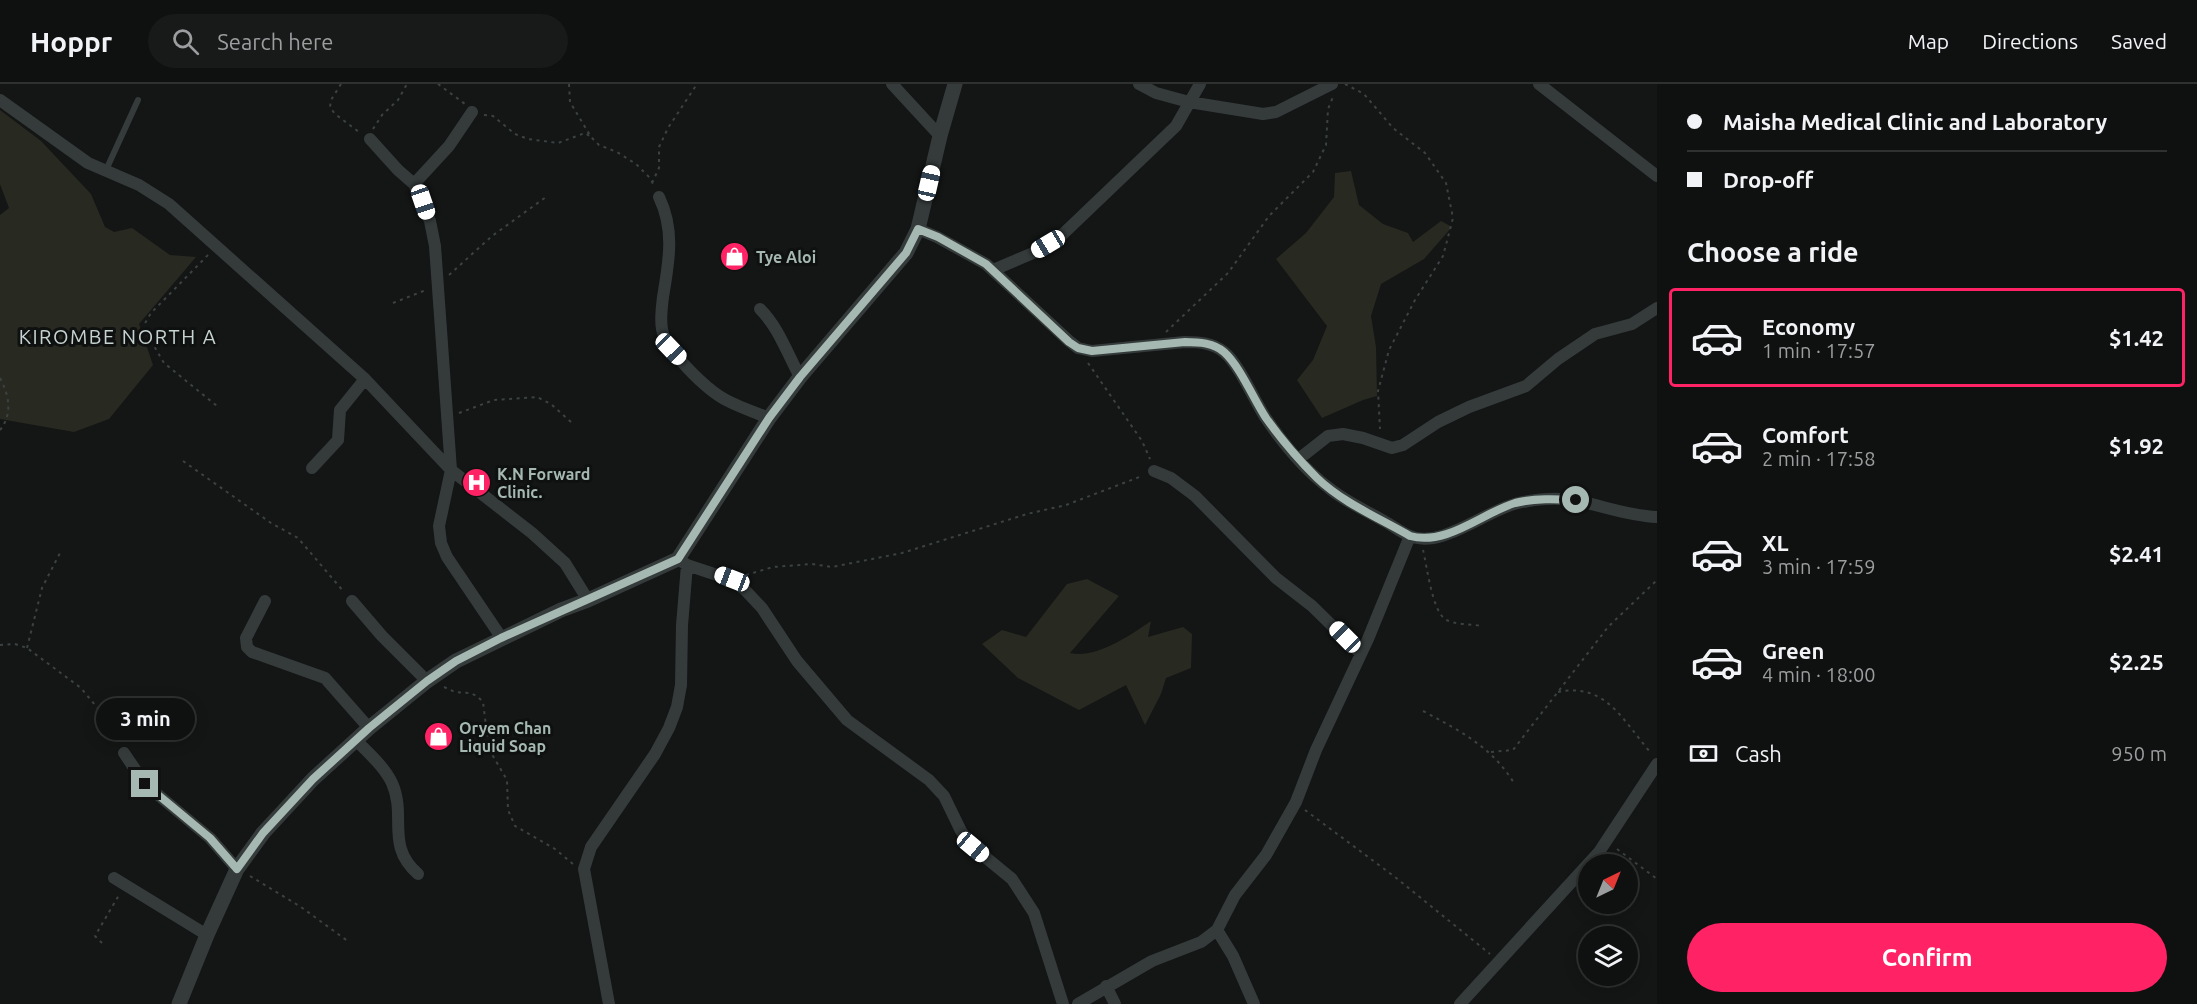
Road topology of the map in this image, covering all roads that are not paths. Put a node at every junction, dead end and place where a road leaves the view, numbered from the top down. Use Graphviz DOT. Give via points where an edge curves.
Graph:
graph roads {
  1 [pos="892,84"];
  2 [pos="954,84"];
  3 [pos="1139,84"];
  4 [pos="1200,84"];
  5 [pos="1539,84"];
  6 [pos="1333,88"];
  7 [pos="0,100"];
  8 [pos="138,100"];
  9 [pos="1190,102"];
  10 [pos="472,112"];
  11 [pos="940,136"];
  12 [pos="370,139"];
  13 [pos="106,170"];
  14 [pos="1657,176"];
  15 [pos="414,184"];
  16 [pos="658,197"];
  17 [pos="918,229"];
  18 [pos="993,270"];
  19 [pos="1657,308"];
  20 [pos="760,309"];
  21 [pos="800,377"];
  22 [pos="365,380"];
  23 [pos="769,418"];
  24 [pos="1299,458"];
  25 [pos="312,468"];
  26 [pos="451,470"];
  27 [pos="1154,471"];
  28 [pos="1657,517"];
  29 [pos="1415,537"];
  30 [pos="683,562"];
  31 [pos="588,600"];
  32 [pos="265,601"];
  33 [pos="352,601"];
  34 [pos="501,638"];
  35 [pos="1361,654"];
  36 [pos="427,681"];
  37 [pos="369,728"];
  38 [pos="356,740"];
  39 [pos="124,753"];
  40 [pos="1657,762"];
  41 [pos="237,869"];
  42 [pos="418,874"];
  43 [pos="119,881"];
  44 [pos="1217,930"];
  45 [pos="207,935"];
  46 [pos="1106,986"];
  47 [pos="179,1004"];
  48 [pos="609,1004"];
  49 [pos="1064,1004"];
  50 [pos="1078,1004"];
  51 [pos="1115,1004"];
  52 [pos="1254,1004"];
  53 [pos="1460,1004"];
  1 -- 11 [label="street"];
  2 -- 11 [label="street"];
  3 -- 9 [label="street"];
  4 -- 9 [label="street"];
  5 -- 14 [label="street"];
  6 -- 9 [label="street" via="1263,114"];
  7 -- 13 [label="street" via="88,163"];
  8 -- 13 [label="lane"];
  9 -- 18 [label="street" via="1165,138 1063,234 1033,253"];
  10 -- 15 [label="street" via="449,146"];
  11 -- 17 [label="street"];
  12 -- 15 [label="street"];
  13 -- 22 [label="street" via="155,194"];
  15 -- 26 [label="street" via="430,221 435,246"];
  16 -- 23 [label="street" via="667,218 670,245 663,299 665,339 715,393"];
  17 -- 18 [label="street" via="977,257"];
  17 -- 21 [label="street" via="906,253"];
  18 -- 24 [label="street" via="1078,348 1092,351 1200,342 1226,353 1266,418"];
  19 -- 24 [label="street" via="1632,324 1595,334 1537,378 1449,417 1403,445 1392,448 1343,434 1328,436"];
  20 -- 21 [label="street" via="777,330"];
  21 -- 23 [label="street"];
  22 -- 25 [label="street" via="340,410 339,440"];
  22 -- 26 [label="street"];
  23 -- 30 [label="street"];
  24 -- 29 [label="street" via="1330,489"];
  26 -- 31 [label="street" via="565,563"];
  26 -- 34 [label="street" via="439,526 441,543"];
  27 -- 35 [label="street" via="1195,496 1276,578 1312,606"];
  28 -- 29 [label="street" via="1576,500 1547,499 1517,503 1454,531"];
  29 -- 35 [label="street"];
  30 -- 31 [label="street"];
  30 -- 48 [label="street" via="681,685 677,708 655,754 591,847 584,869"];
  30 -- 49 [label="street" via="732,579 762,608 797,661 847,720 929,780 944,796 973,847 1012,879 1034,913"];
  31 -- 34 [label="street"];
  32 -- 37 [label="street" via="246,638 247,647 325,678"];
  33 -- 36 [label="street"];
  34 -- 36 [label="street"];
  35 -- 44 [label="street" via="1296,802 1266,855 1235,895"];
  36 -- 37 [label="street"];
  37 -- 38 [label="street"];
  38 -- 41 [label="street" via="263,833"];
  38 -- 42 [label="street" via="392,782 398,803 401,854"];
  39 -- 41 [label="street" via="145,784 210,838"];
  40 -- 53 [label="street" via="1607,842"];
  41 -- 45 [label="street"];
  43 -- 45 [label="street"];
  44 -- 46 [label="street" via="1201,942 1152,961"];
  44 -- 52 [label="street"];
  45 -- 47 [label="street"];
  46 -- 50 [label="street"];
  46 -- 51 [label="street"];
}
